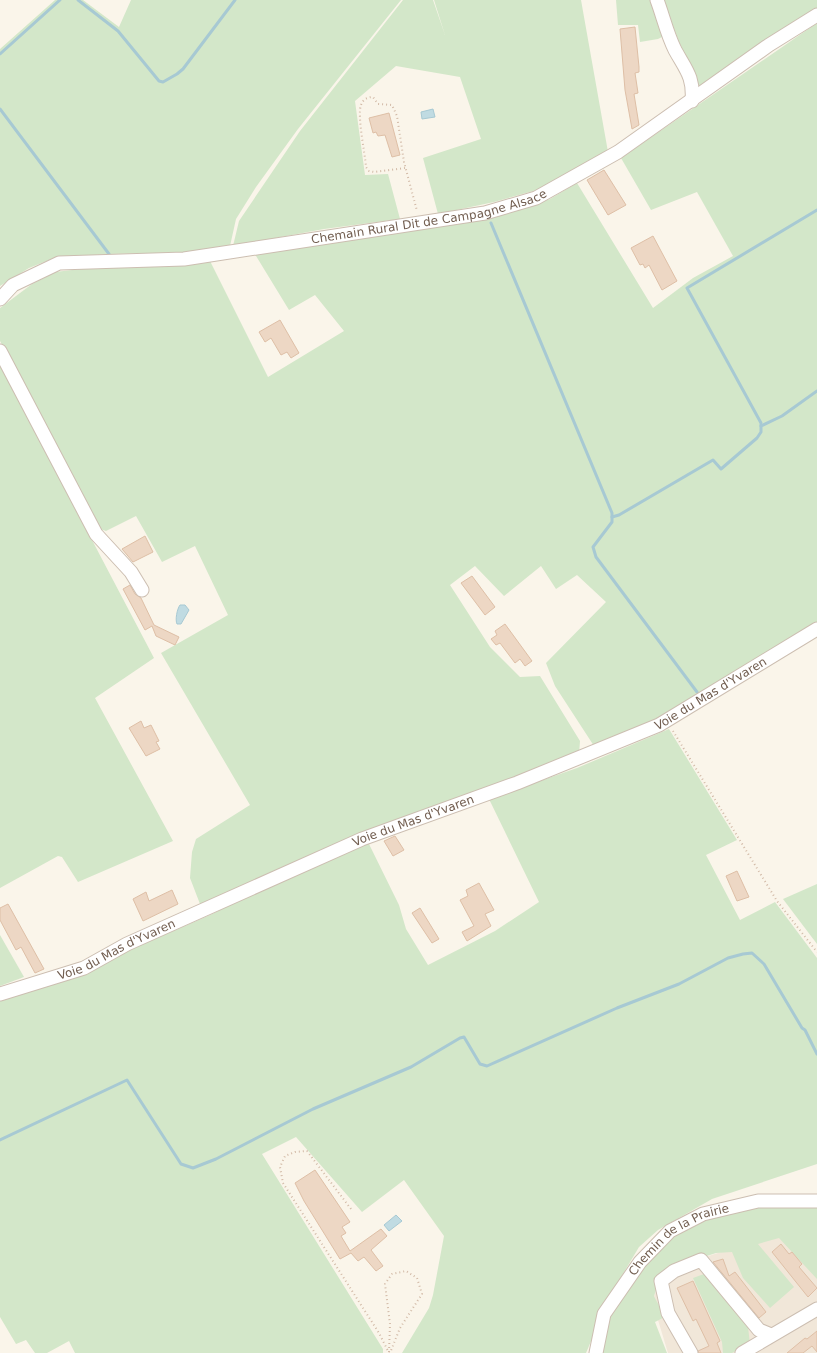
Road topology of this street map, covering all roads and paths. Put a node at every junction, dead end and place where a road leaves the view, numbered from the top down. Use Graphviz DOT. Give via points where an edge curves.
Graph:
graph roads {
  1 [pos="657,0"];
  2 [pos="817,15"];
  3 [pos="692,101"];
  4 [pos="405,168"];
  5 [pos="420,224"];
  6 [pos="0,298"];
  7 [pos="0,350"];
  8 [pos="142,590"];
  9 [pos="817,629"];
  10 [pos="667,720"];
  11 [pos="817,952"];
  12 [pos="0,994"];
  13 [pos="817,1201"];
  14 [pos="351,1209"];
  15 [pos="817,1309"];
  16 [pos="771,1335"];
  17 [pos="389,1353"];
  18 [pos="596,1353"];
  19 [pos="691,1353"];
  20 [pos="742,1353"];
  1 -- 3 [label="street" via="675,49 687,68 693,89"];
  2 -- 3 [label="street, Chemain Rural Dit de Campagne Alsace" via="769,45"];
  3 -- 5 [label="street, Chemain Rural Dit de Campagne Alsace" via="618,152 536,198 485,213"];
  4 -- 4 [label="path" via="397,116 392,105 378,104 373,97 364,100 361,105 361,127 366,167 374,172"];
  4 -- 5 [label="path"];
  5 -- 6 [label="street, Chemain Rural Dit de Campagne Alsace" via="184,259 59,263 13,285"];
  7 -- 8 [label="street" via="96,534 131,572"];
  9 -- 10 [label="street, Voie du Mas d'Yvaren"];
  10 -- 11 [label="path" via="778,901"];
  10 -- 12 [label="street, Voie du Mas d'Yvaren" via="517,783 362,838 127,944 84,968"];
  13 -- 18 [label="street, Chemin de la Prairie" via="758,1201 703,1214 670,1231 640,1262 604,1314"];
  14 -- 17 [label="path" via="307,1151 285,1156 280,1167 283,1183 379,1333"];
  15 -- 16 [label="street"];
  16 -- 19 [label="street" via="759,1330 701,1260 674,1270 662,1281 668,1313"];
  16 -- 20 [label="street"];
  17 -- 17 [label="path" via="390,1324 385,1284 392,1274 406,1271 417,1278 422,1294 400,1328"];
}
